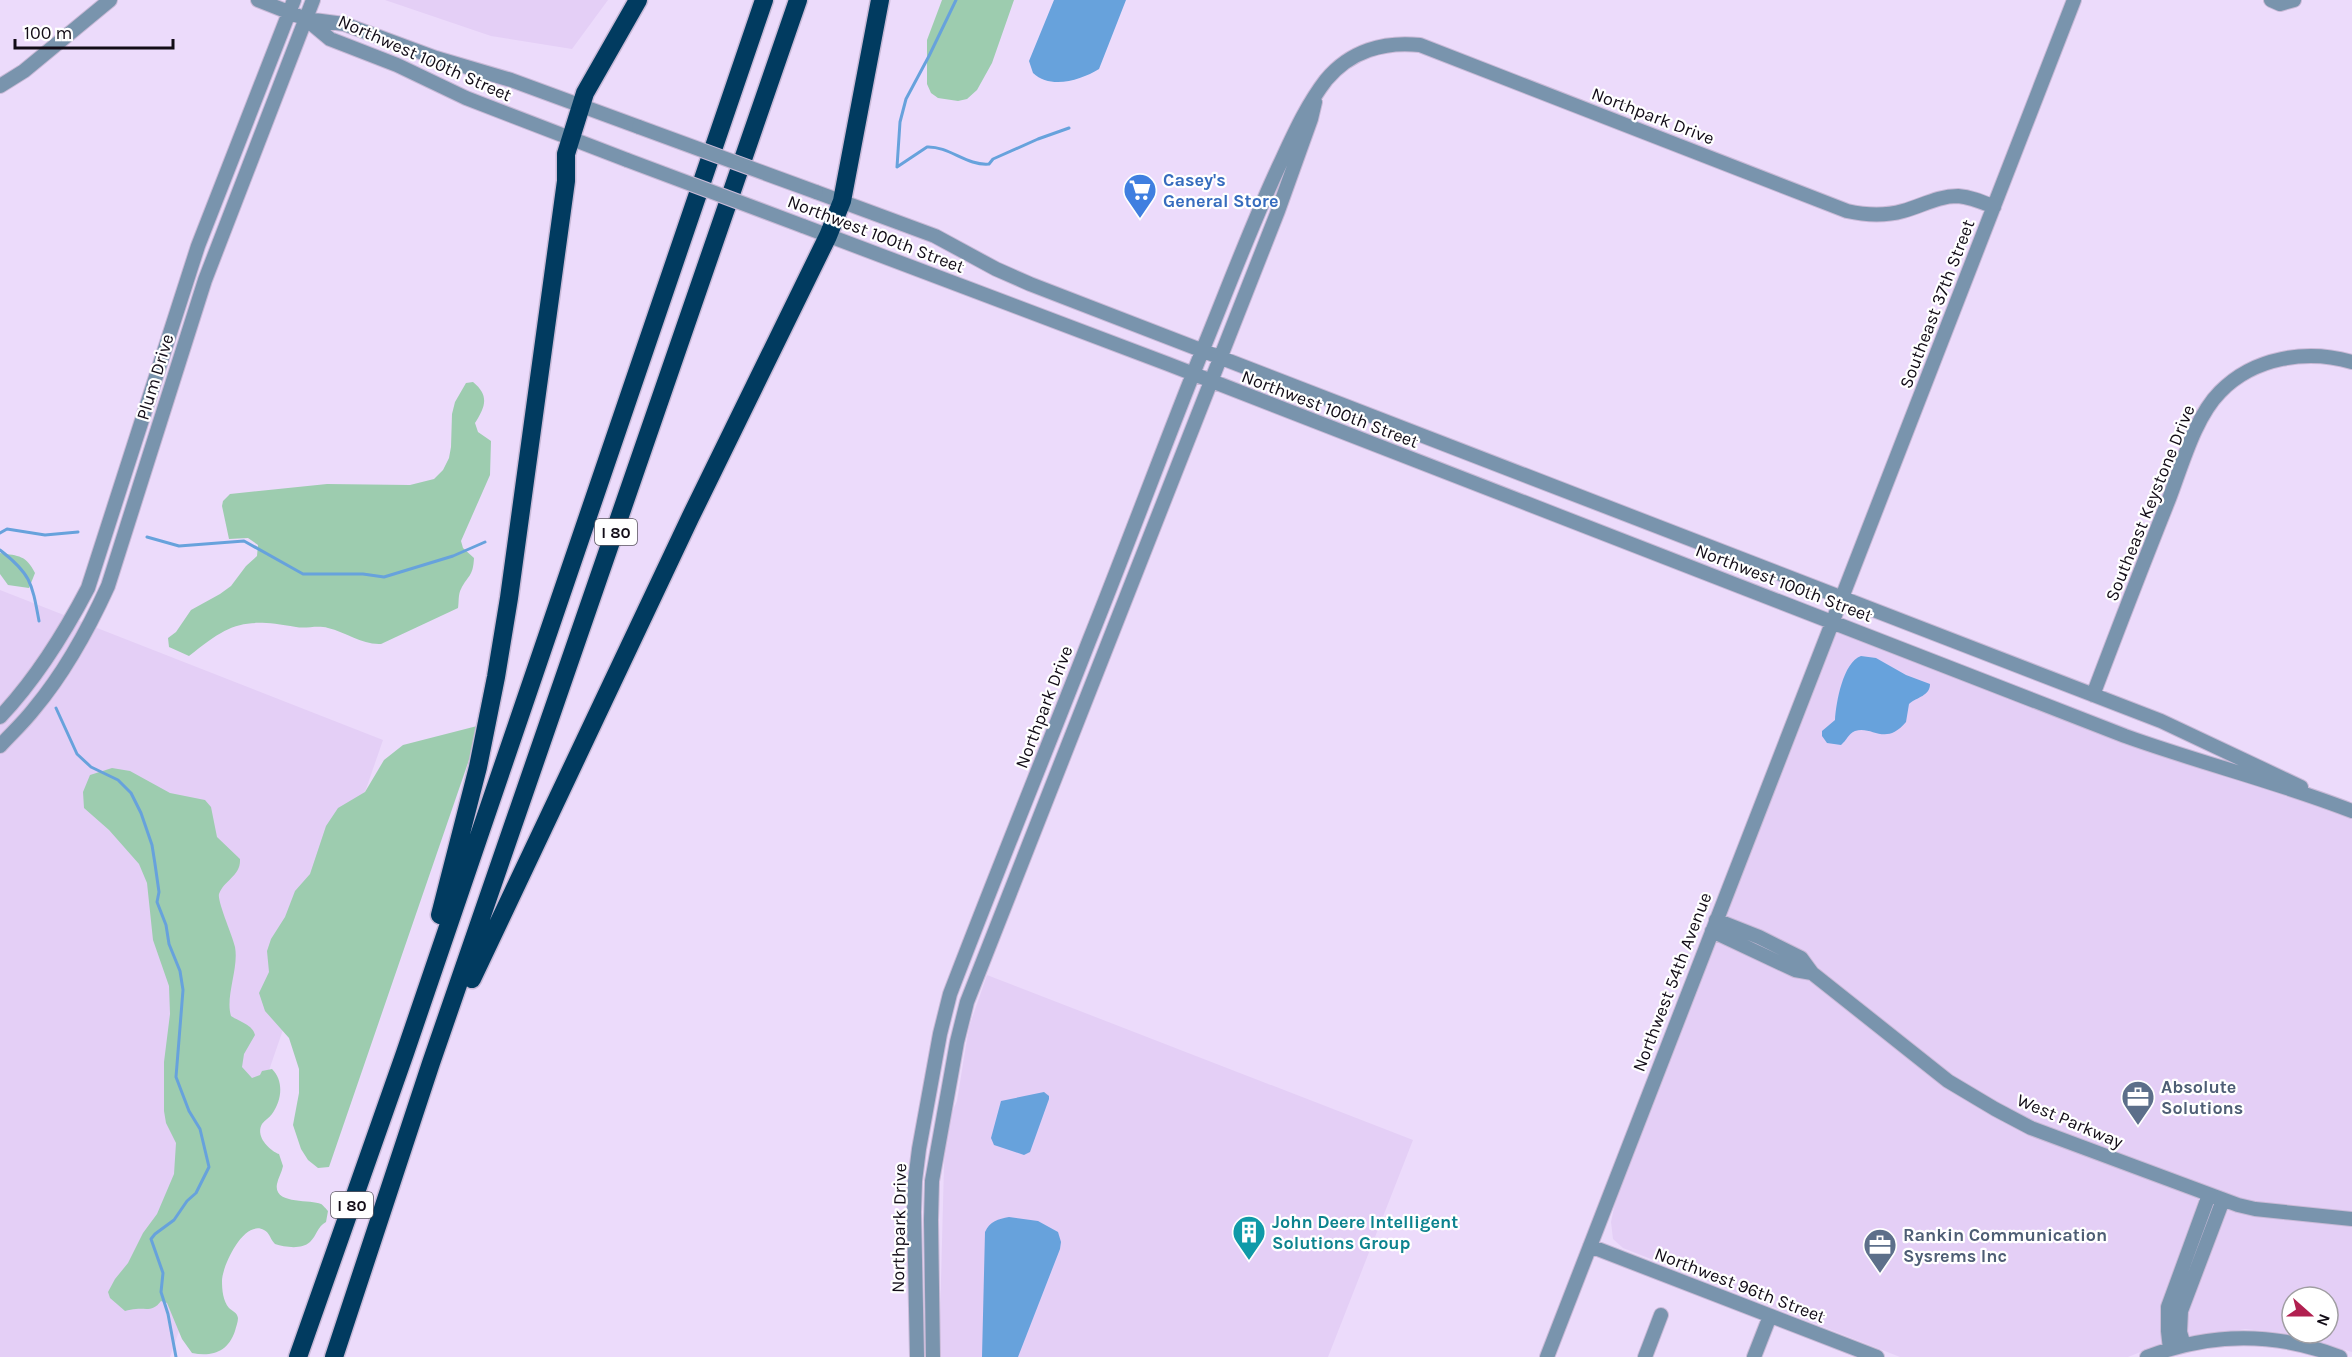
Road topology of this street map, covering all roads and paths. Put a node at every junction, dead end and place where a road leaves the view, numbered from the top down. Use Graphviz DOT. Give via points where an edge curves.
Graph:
graph roads {
  1 [pos="110,0"];
  2 [pos="258,0"];
  3 [pos="313,0"];
  4 [pos="638,0"];
  5 [pos="764,0"];
  6 [pos="798,0"];
  7 [pos="880,0"];
  8 [pos="2074,0"];
  9 [pos="2271,0"];
  10 [pos="2294,0"];
  11 [pos="291,6"];
  12 [pos="306,19"];
  13 [pos="0,86"];
  14 [pos="1316,96"];
  15 [pos="581,106"];
  16 [pos="571,138"];
  17 [pos="842,201"];
  18 [pos="1994,207"];
  19 [pos="828,236"];
  20 [pos="1202,351"];
  21 [pos="1220,357"];
  22 [pos="2352,362"];
  23 [pos="1192,374"];
  24 [pos="1210,382"];
  25 [pos="1841,598"];
  26 [pos="1832,621"];
  27 [pos="1097,622"];
  28 [pos="1114,629"];
  29 [pos="2093,695"];
  30 [pos="0,717"];
  31 [pos="0,746"];
  32 [pos="2313,795"];
  33 [pos="2352,811"];
  34 [pos="986,902"];
  35 [pos="1003,910"];
  36 [pos="1714,926"];
  37 [pos="405,1053"];
  38 [pos="431,1063"];
  39 [pos="2209,1195"];
  40 [pos="2223,1200"];
  41 [pos="2352,1219"];
  42 [pos="1590,1246"];
  43 [pos="1661,1315"];
  44 [pos="1770,1316"];
  45 [pos="2179,1349"];
  46 [pos="298,1357"];
  47 [pos="334,1357"];
  48 [pos="916,1357"];
  49 [pos="933,1357"];
  50 [pos="1547,1357"];
  51 [pos="1645,1357"];
  52 [pos="1754,1357"];
  53 [pos="1877,1357"];
  54 [pos="2147,1357"];
  55 [pos="2340,1357"];
  1 -- 13 [label="street"];
  2 -- 11 [label="street"];
  3 -- 12 [label="street, Plum Drive"];
  4 -- 15 [label="highway"];
  5 -- 37 [label="highway, I 80"];
  6 -- 38 [label="highway, I 80"];
  7 -- 17 [label="highway"];
  8 -- 18 [label="street, Southeast 37th Street"];
  9 -- 10 [label="street" via="2280,4"];
  11 -- 12 [label="street"];
  11 -- 30 [label="street, Plum Drive" via="198,246 88,588 42,665"];
  12 -- 15 [label="street, Northwest 100th Street" via="344,24"];
  12 -- 16 [label="street, Northwest 100th Street" via="330,39"];
  12 -- 31 [label="street, Plum Drive" via="212,259 108,586 68,662 33,711"];
  14 -- 18 [label="street, Northpark Drive" via="1336,69 1363,51 1393,44 1420,45 1847,211 1865,215 1902,212 1955,196"];
  14 -- 20 [label="street, Northpark Drive" via="1302,115 1261,204"];
  14 -- 21 [label="street, Northpark Drive" via="1278,211"];
  15 -- 16 [label="highway"];
  15 -- 17 [label="street, Northwest 100th Street, bridge"];
  16 -- 19 [label="street, Northwest 100th Street, bridge"];
  16 -- 37 [label="highway" via="496,677 478,767"];
  17 -- 19 [label="highway"];
  17 -- 20 [label="street, Northwest 100th Street" via="935,236 1016,278"];
  18 -- 25 [label="street, Southeast 37th Street"];
  19 -- 23 [label="street, Northwest 100th Street"];
  19 -- 38 [label="highway"];
  20 -- 21 [label="street, Northwest 100th Street"];
  20 -- 23 [label="street, Northpark Drive"];
  21 -- 24 [label="street, Northpark Drive"];
  21 -- 25 [label="street, Northwest 100th Street"];
  22 -- 29 [label="street, Southeast Keystone Drive" via="2317,356 2280,358 2244,375 2221,391 2206,409"];
  23 -- 24 [label="street, Northwest 100th Street"];
  23 -- 27 [label="street, Northpark Drive"];
  24 -- 26 [label="street, Northwest 100th Street"];
  24 -- 28 [label="street, Northpark Drive"];
  25 -- 26 [label="street, Southeast 37th Street"];
  25 -- 29 [label="street, Northwest 100th Street"];
  26 -- 32 [label="street, Northwest 100th Street" via="2173,753"];
  26 -- 36 [label="street, Northwest 54th Avenue"];
  27 -- 28 [label="street"];
  27 -- 34 [label="street, Northpark Drive"];
  28 -- 35 [label="street, Northpark Drive"];
  29 -- 32 [label="street, Northwest 100th Street" via="2161,721"];
  32 -- 33 [label="street, Northwest 100th Street"];
  34 -- 35 [label="street"];
  34 -- 48 [label="street, Northpark Drive" via="950,994 919,1149 914,1212"];
  35 -- 49 [label="street, Northpark Drive" via="967,1002 933,1181"];
  36 -- 39 [label="street, West Parkway" via="1759,938 1801,958 1812,973 1948,1081 1995,1109 2031,1128"];
  36 -- 42 [label="street, Northwest 54th Avenue"];
  37 -- 46 [label="highway, I 80"];
  38 -- 47 [label="highway, I 80"];
  39 -- 40 [label="street, West Parkway"];
  39 -- 45 [label="street" via="2168,1307 2168,1331"];
  40 -- 41 [label="street, West Parkway" via="2255,1209"];
  40 -- 45 [label="street" via="2181,1311"];
  42 -- 44 [label="street, Northwest 96th Street"];
  42 -- 50 [label="street, Northwest 54th Avenue"];
  43 -- 51 [label="street"];
  44 -- 52 [label="street"];
  44 -- 53 [label="street, Northwest 96th Street"];
  45 -- 54 [label="street"];
  45 -- 55 [label="street" via="2224,1338 2258,1337 2308,1346"];
}
